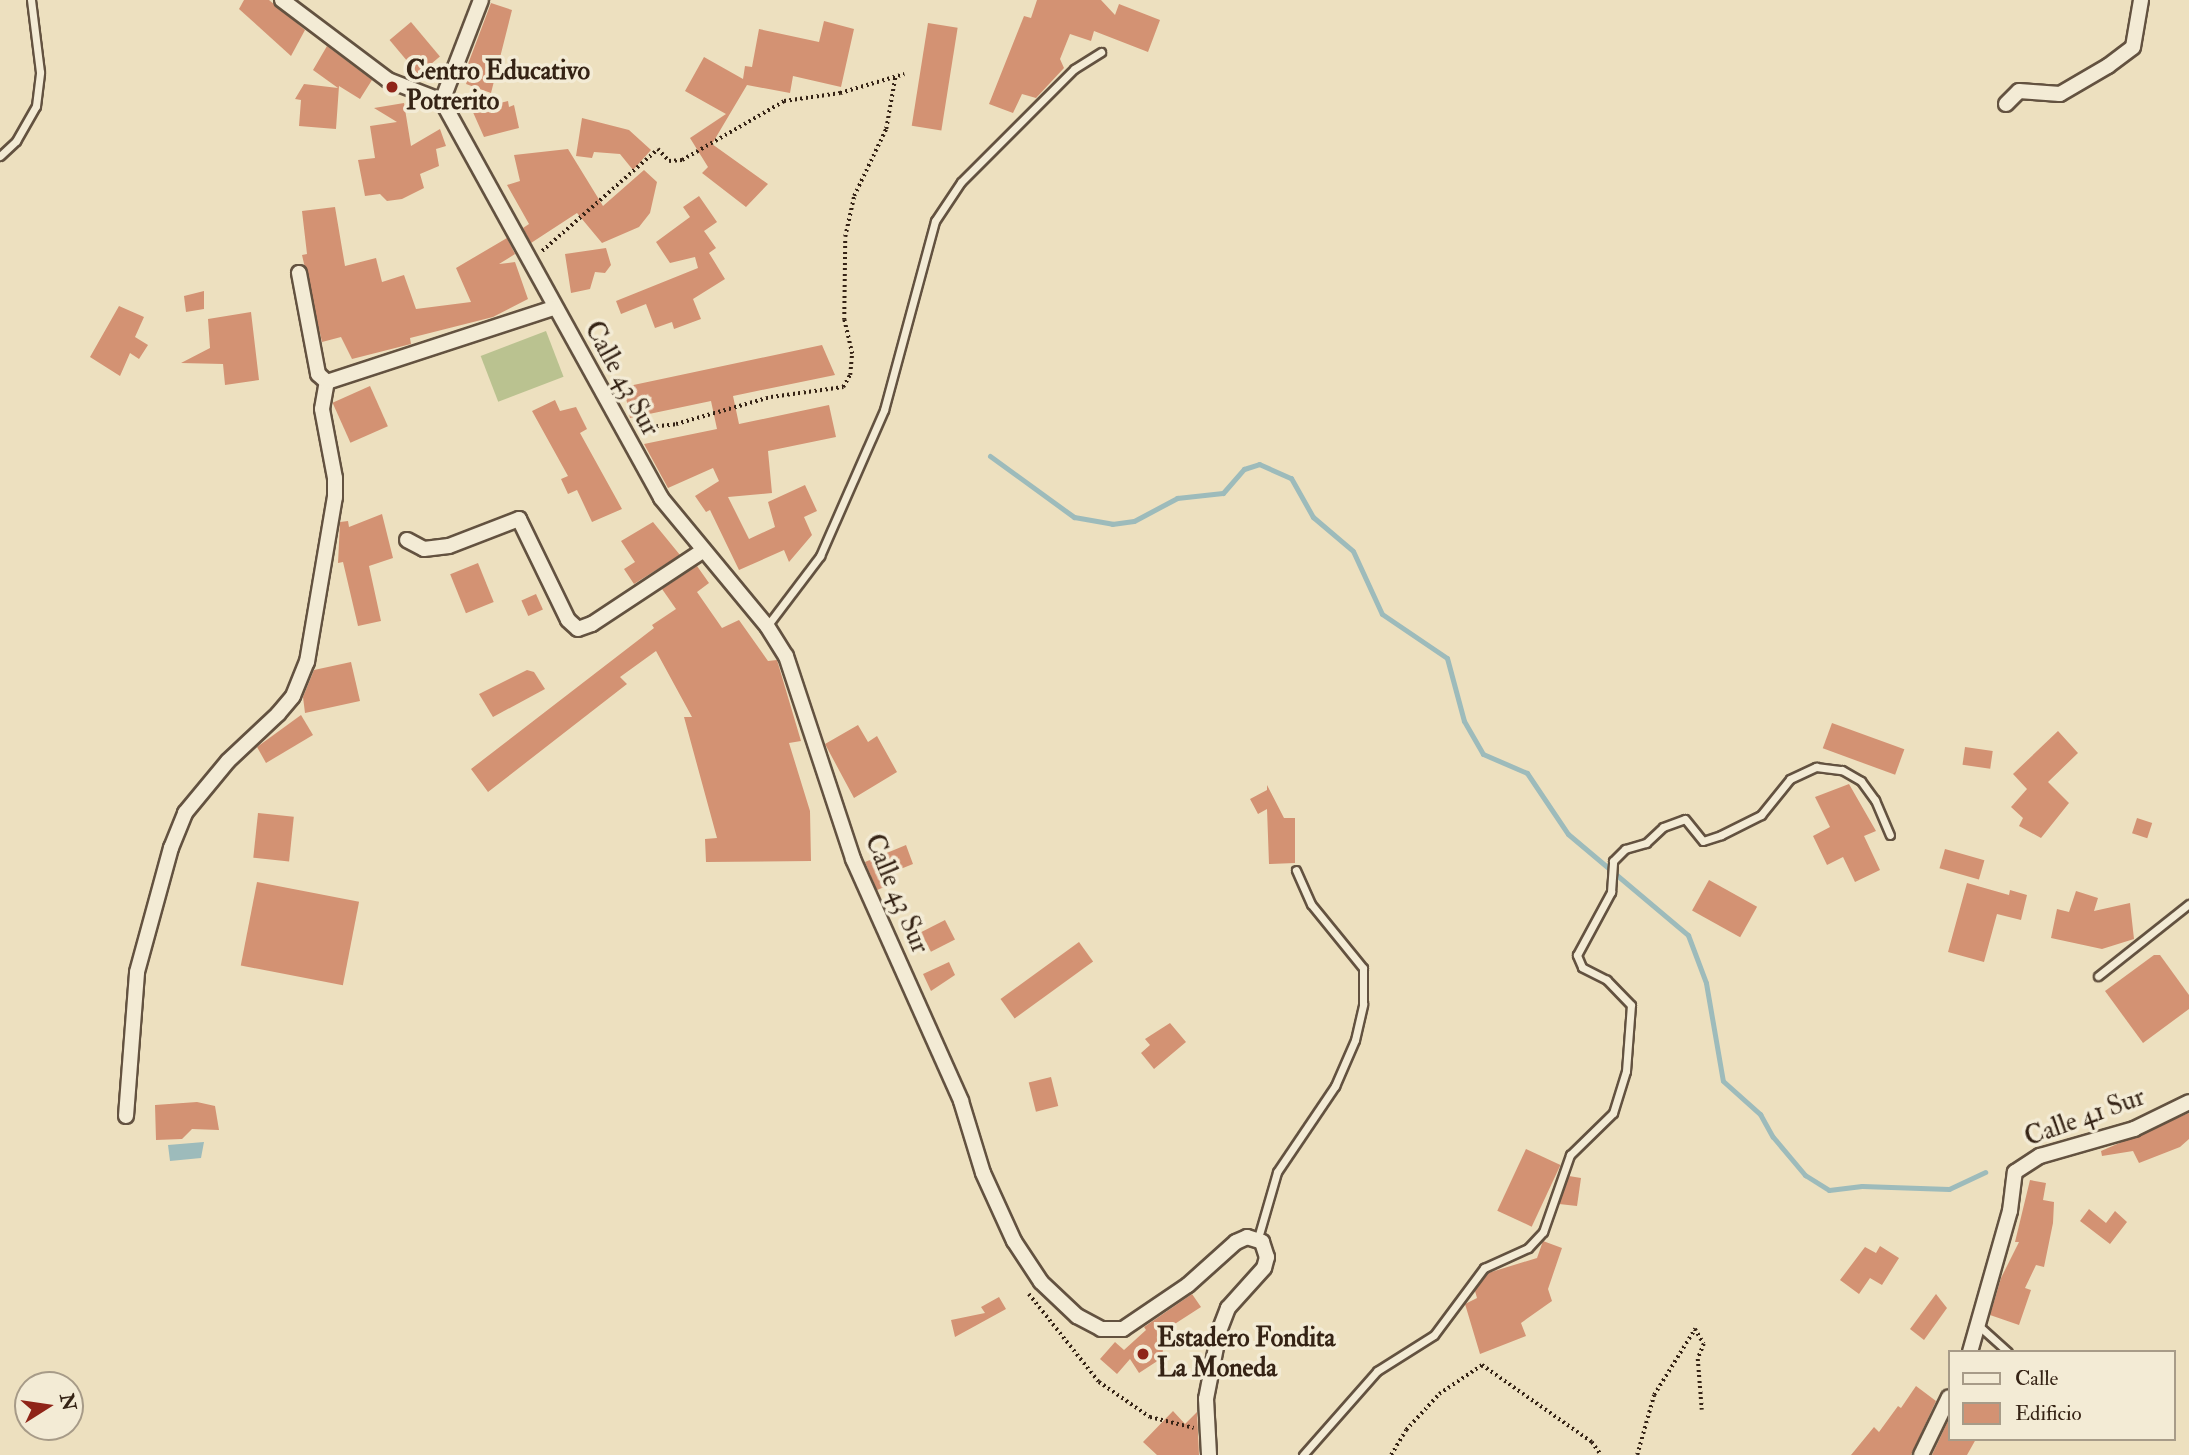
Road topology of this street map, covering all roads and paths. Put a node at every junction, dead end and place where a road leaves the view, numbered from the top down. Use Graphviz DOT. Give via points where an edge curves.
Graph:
graph roads {
  1 [pos="31,0"];
  2 [pos="282,0"];
  3 [pos="481,0"];
  4 [pos="2141,0"];
  5 [pos="1101,52"];
  6 [pos="904,74"];
  7 [pos="895,78"];
  8 [pos="442,101"];
  9 [pos="2006,104"];
  10 [pos="0,156"];
  11 [pos="530,261"];
  12 [pos="299,273"];
  13 [pos="553,308"];
  14 [pos="327,382"];
  15 [pos="621,432"];
  16 [pos="407,540"];
  17 [pos="704,550"];
  18 [pos="767,626"];
  19 [pos="1889,835"];
  20 [pos="1296,870"];
  21 [pos="2189,904"];
  22 [pos="2098,976"];
  23 [pos="2189,1102"];
  24 [pos="127,1116"];
  25 [pos="1258,1238"];
  26 [pos="1023,1285"];
  27 [pos="1978,1325"];
  28 [pos="1971,1350"];
  29 [pos="2006,1350"];
  30 [pos="1948,1399"];
  31 [pos="1702,1410"];
  32 [pos="1207,1431"];
  33 [pos="1209,1455"];
  34 [pos="1303,1455"];
  35 [pos="1391,1455"];
  36 [pos="1601,1455"];
  37 [pos="1637,1455"];
  38 [pos="1921,1455"];
  1 -- 10 [label="lane" via="40,72 36,106 16,141"];
  2 -- 8 [label="street" via="388,80"];
  3 -- 8 [label="street"];
  4 -- 9 [label="street" via="2133,47 2060,94 2019,91"];
  5 -- 18 [label="lane" via="1074,69 961,181 934,221 884,410 820,556"];
  6 -- 7 [label="path"];
  7 -- 11 [label="path" via="840,93 784,101 682,160 669,161 658,149"];
  7 -- 15 [label="path" via="886,129 854,196 845,237 844,320 852,354 850,375 843,387 795,392 676,424"];
  8 -- 11 [label="street, Calle 43 Sur" via="480,162"];
  11 -- 13 [label="street, Calle 43 Sur"];
  12 -- 14 [label="street" via="317,374"];
  13 -- 14 [label="street"];
  13 -- 15 [label="street, Calle 43 Sur"];
  14 -- 24 [label="street" via="322,409 335,497 307,662 293,696 228,761 185,813 171,848 137,972"];
  15 -- 17 [label="street, Calle 43 Sur" via="661,498"];
  16 -- 17 [label="street" via="424,549 449,546 519,519 568,620 578,629"];
  17 -- 18 [label="street, Calle 43 Sur"];
  18 -- 25 [label="street, Calle 43 Sur" via="786,656 853,859 961,1101 983,1173 1014,1241 1041,1282 1077,1316 1101,1329 1123,1329 1188,1285 1236,1242"];
  19 -- 34 [label="lane" via="1875,800 1860,781 1842,770 1816,767 1790,779 1762,815 1721,835 1703,841 1685,819 1663,827 1646,843 1625,849 1613,861 1611,892 1577,956 1582,967 1607,980 1631,1005 1626,1071 1613,1113 1570,1155 1543,1231 1528,1248 1484,1268 1434,1335 1377,1371"];
  20 -- 25 [label="lane" via="1311,904 1363,968 1363,1004 1355,1040 1335,1086 1278,1172"];
  21 -- 22 [label="lane"];
  23 -- 27 [label="street, Calle 41 Sur" via="2134,1129 2040,1156 2015,1172 2011,1211"];
  25 -- 32 [label="street" via="1267,1257 1264,1268 1228,1308 1219,1332 1206,1399"];
  26 -- 32 [label="path" via="1099,1382 1150,1416"];
  27 -- 28 [label="street, Calle 41 Sur"];
  27 -- 29 [label="lane"];
  30 -- 38 [label="street"];
  31 -- 37 [label="path" via="1698,1359 1704,1344 1695,1329 1654,1395"];
  32 -- 33 [label="street"];
  35 -- 36 [label="path" via="1406,1430 1439,1394 1482,1365 1592,1442"];
}
